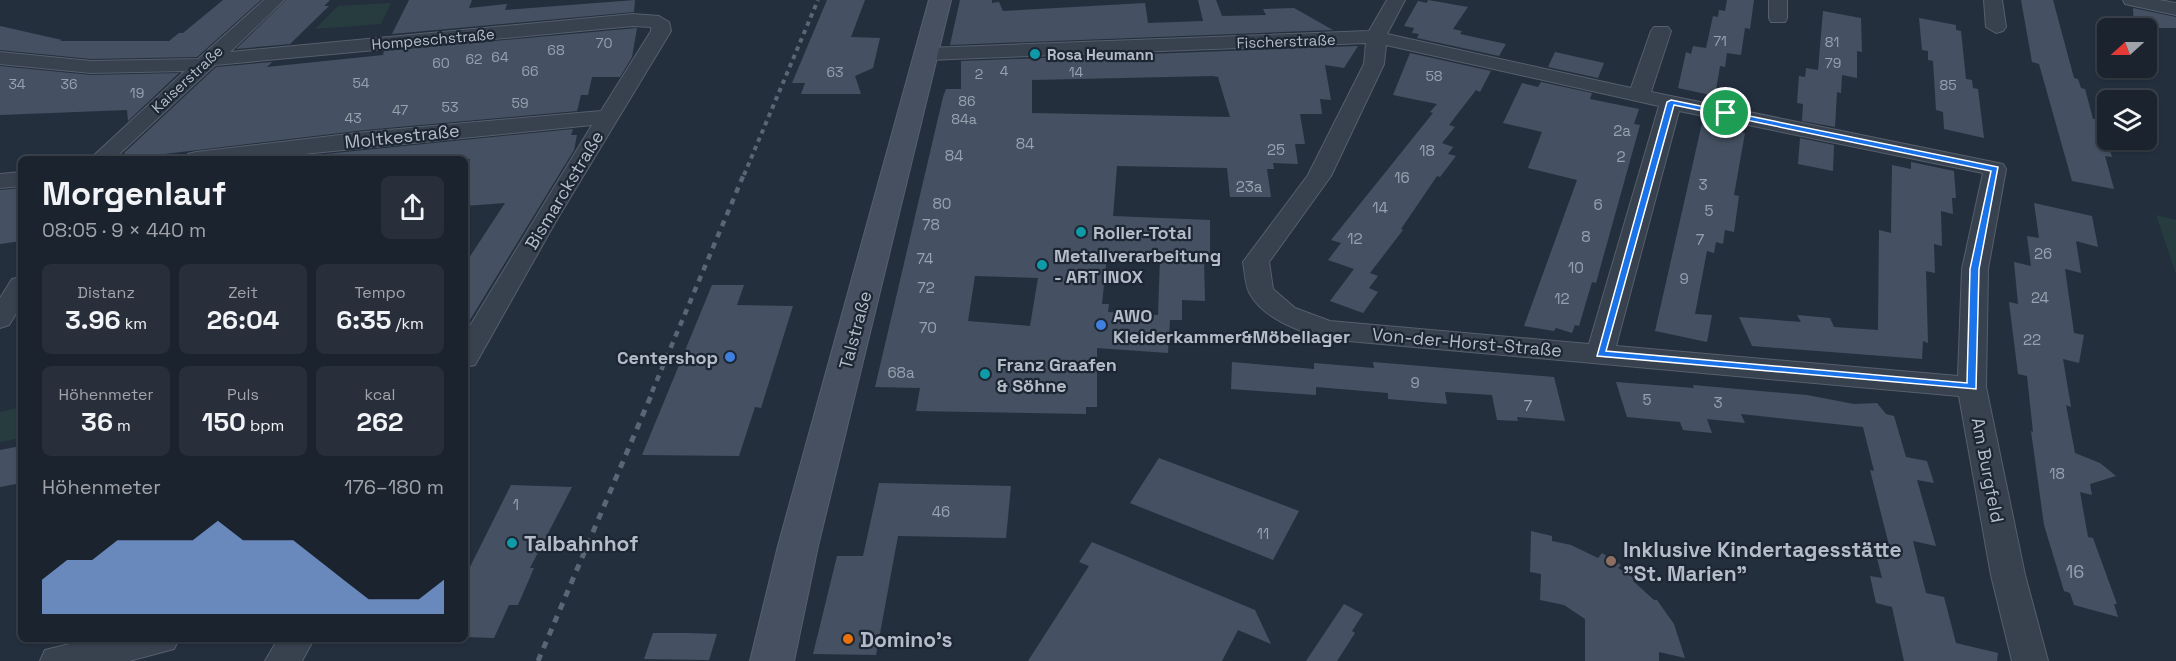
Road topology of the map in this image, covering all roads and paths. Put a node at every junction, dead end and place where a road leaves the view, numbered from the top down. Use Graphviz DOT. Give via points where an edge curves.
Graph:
graph roads {
  1 [pos="275,0"];
  2 [pos="940,0"];
  3 [pos="1396,0"];
  4 [pos="1993,0"];
  5 [pos="2132,0"];
  6 [pos="2176,9"];
  7 [pos="659,22"];
  8 [pos="1996,27"];
  9 [pos="1661,31"];
  10 [pos="1375,38"];
  11 [pos="927,54"];
  12 [pos="0,58"];
  13 [pos="204,62"];
  14 [pos="1639,96"];
  15 [pos="1671,102"];
  16 [pos="608,117"];
  17 [pos="104,156"];
  18 [pos="221,156"];
  19 [pos="1995,169"];
  20 [pos="18,179"];
  21 [pos="0,181"];
  22 [pos="18,290"];
  23 [pos="0,319"];
  24 [pos="468,353"];
  25 [pos="1600,354"];
  26 [pos="1972,387"];
  27 [pos="148,642"];
  28 [pos="295,642"];
  29 [pos="58,661"];
  30 [pos="283,661"];
  31 [pos="772,661"];
  32 [pos="2030,661"];
  1 -- 13 [label="street, Kaiserstraße"];
  2 -- 11 [label="main road, Talstraße"];
  3 -- 10 [label="street"];
  4 -- 8 [label="street"];
  5 -- 6 [label="street"];
  7 -- 13 [label="street, Hompeschstraße" via="633,20"];
  7 -- 16 [label="street, Bismarckstraße" via="661,31"];
  9 -- 14 [label="street"];
  10 -- 11 [label="street, Fischerstraße"];
  10 -- 14 [label="street, Fischerstraße"];
  10 -- 25 [label="street, Von-der-Horst-Straße" via="1374,64 1319,176 1256,262 1262,292 1286,314 1326,330"];
  11 -- 31 [label="main road, Talstraße" via="798,546"];
  12 -- 13 [label="street, Hompeschstraße" via="92,68"];
  13 -- 17 [label="street, Kaiserstraße"];
  14 -- 15 [label="street, Fischerstraße"];
  15 -- 19 [label="street, Fischerstraße"];
  15 -- 25 [label="street"];
  16 -- 18 [label="street, Moltkestraße"];
  16 -- 24 [label="street, Bismarckstraße"];
  19 -- 26 [label="street, Am Burgfeld" via="1975,269"];
  20 -- 21 [label="street"];
  22 -- 23 [label="street"];
  25 -- 26 [label="street, Von-der-Horst-Straße"];
  26 -- 32 [label="street, Am Burgfeld" via="2008,575"];
  27 -- 29 [label="street"];
  28 -- 30 [label="street"];
}
